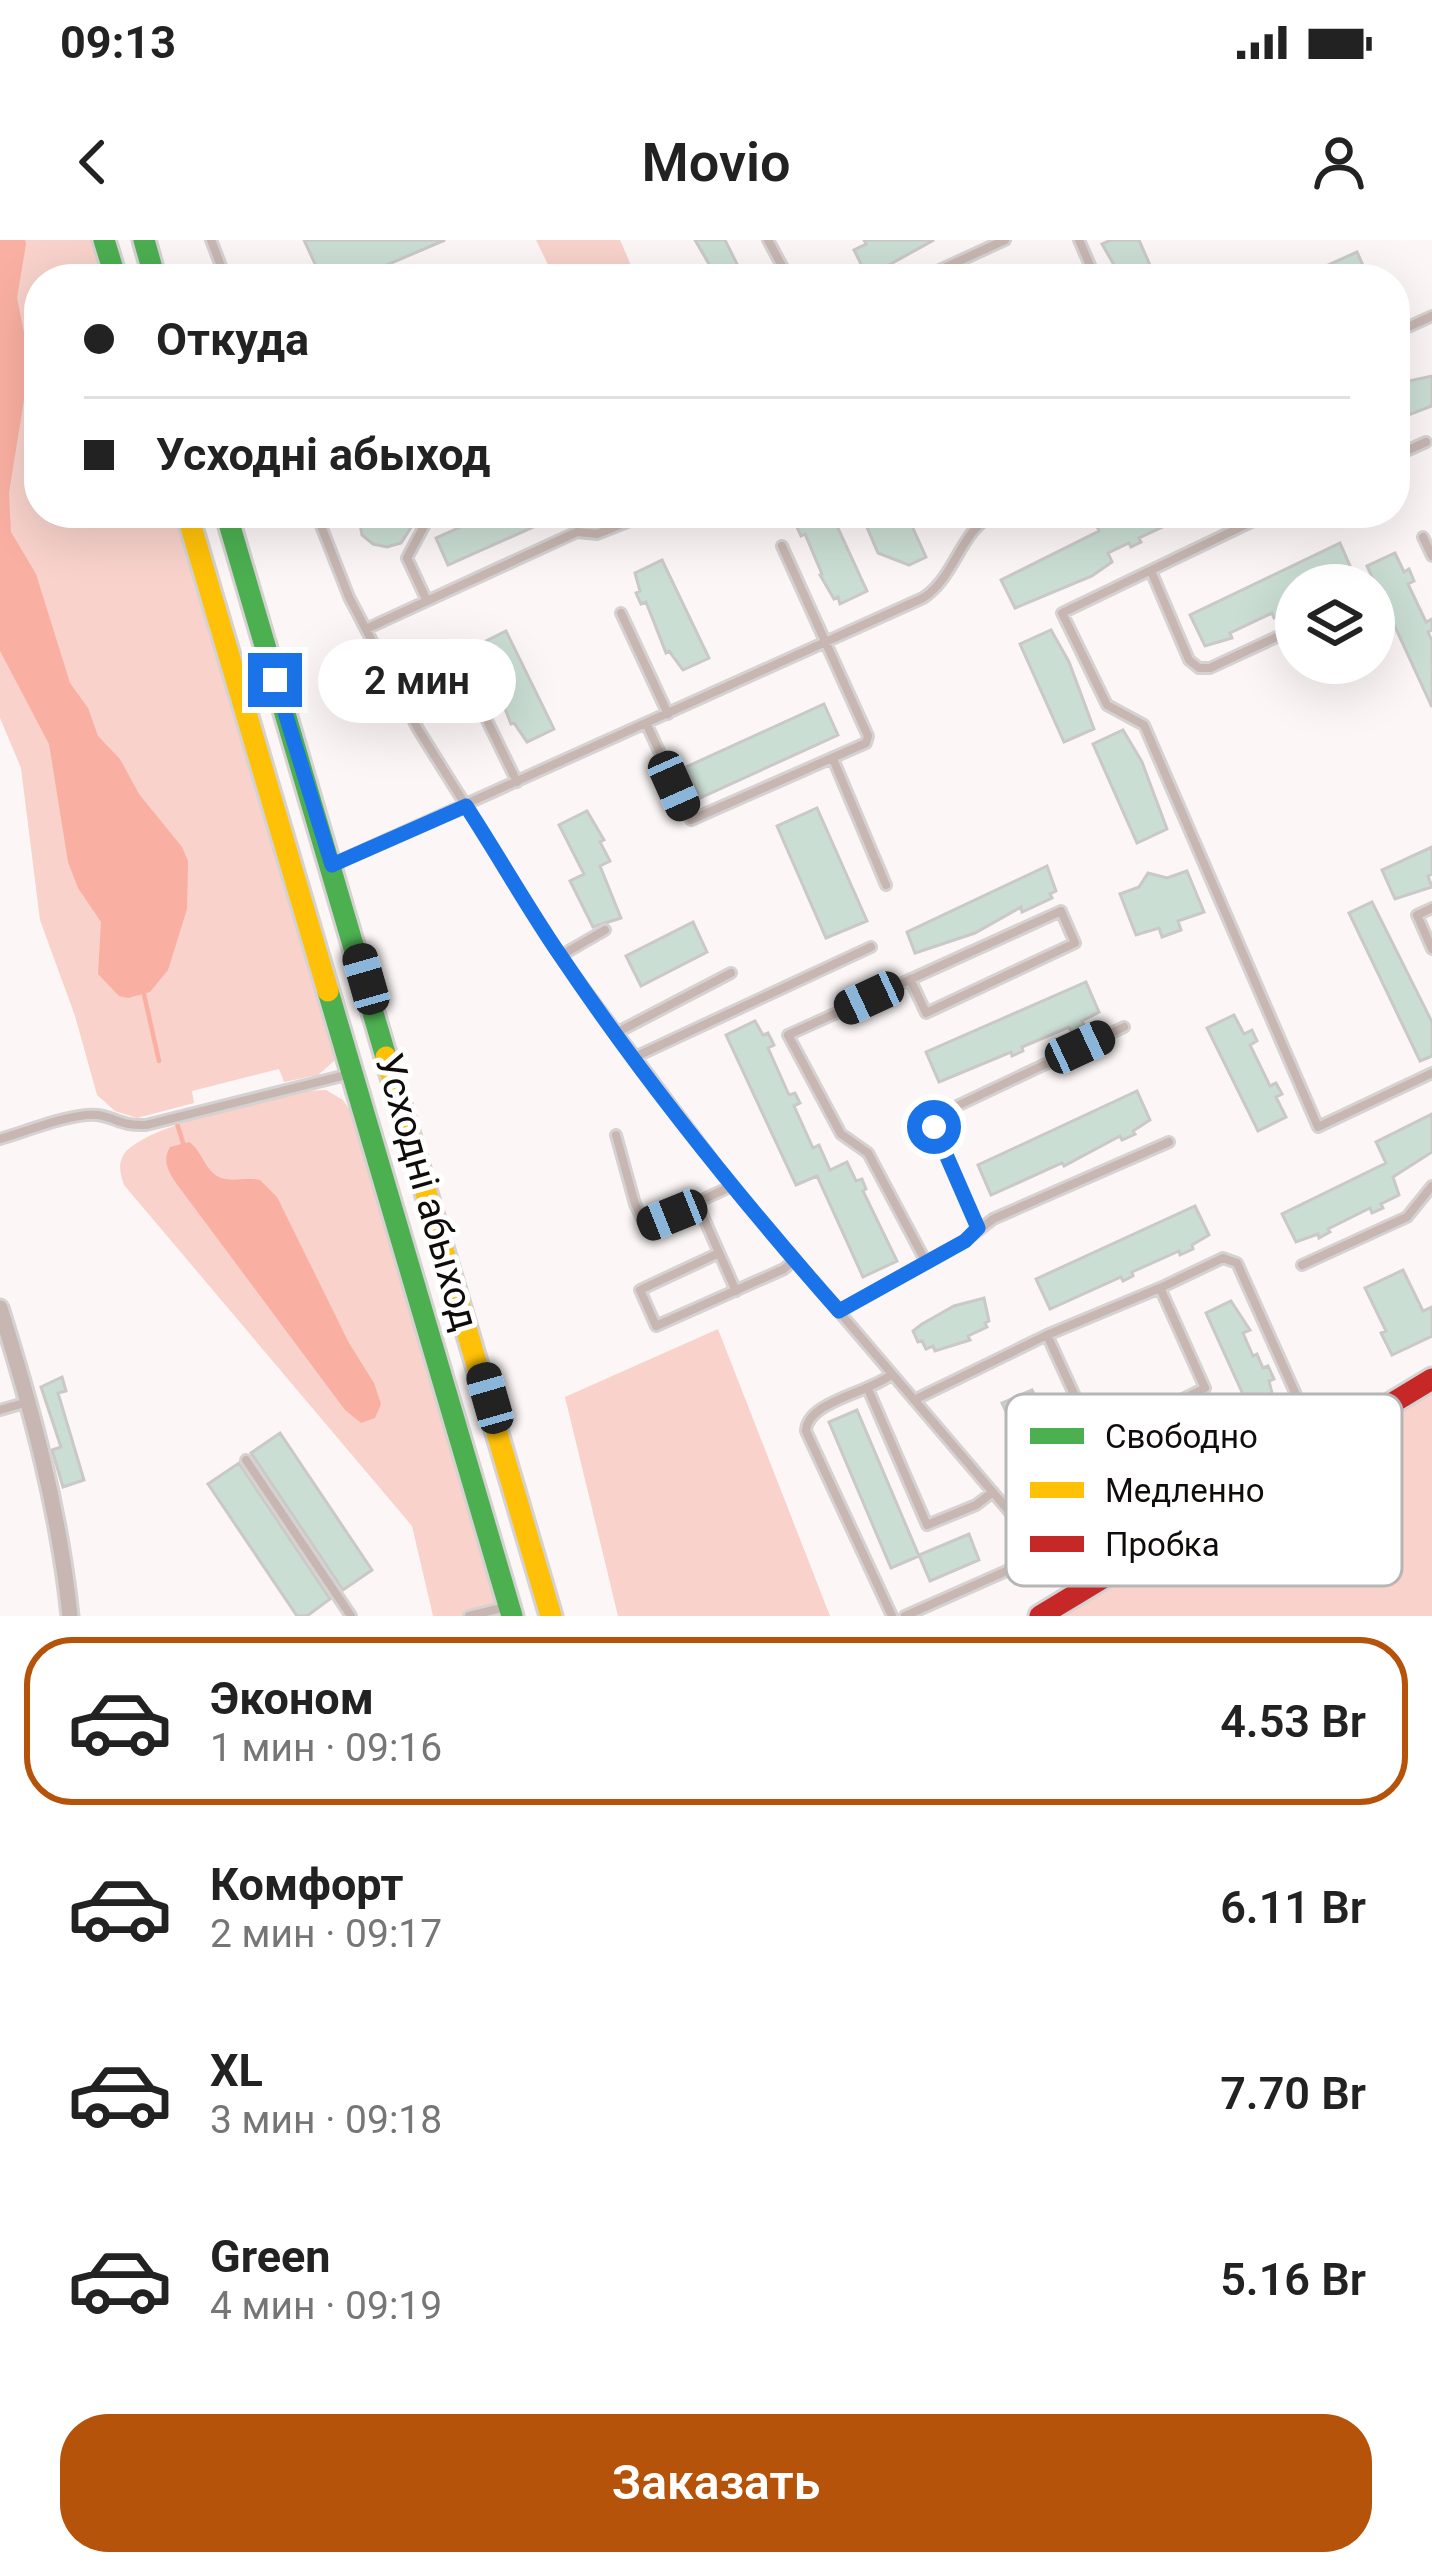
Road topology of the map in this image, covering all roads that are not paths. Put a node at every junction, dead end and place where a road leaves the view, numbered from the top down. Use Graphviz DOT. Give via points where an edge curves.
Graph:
graph roads {
  1 [pos="1005,240"];
  2 [pos="953,264"];
  3 [pos="1426,442"];
  4 [pos="1410,449"];
  5 [pos="191,528"];
  6 [pos="231,528"];
  7 [pos="322,528"];
  8 [pos="423,528"];
  9 [pos="612,528"];
  10 [pos="975,528"];
  11 [pos="1239,528"];
  12 [pos="1424,537"];
  13 [pos="782,546"];
  14 [pos="1432,556"];
  15 [pos="1151,571"];
  16 [pos="427,601"];
  17 [pos="621,613"];
  18 [pos="366,629"];
  19 [pos="1275,638"];
  20 [pos="826,643"];
  21 [pos="461,667"];
  22 [pos="668,714"];
  23 [pos="646,723"];
  24 [pos="833,759"];
  25 [pos="517,782"];
  26 [pos="466,806"];
  27 [pos="332,865"];
  28 [pos="886,885"];
  29 [pos="1432,908"];
  30 [pos="605,930"];
  31 [pos="871,947"];
  32 [pos="1432,950"];
  33 [pos="560,956"];
  34 [pos="731,973"];
  35 [pos="910,979"];
  36 [pos="1124,1027"];
  37 [pos="616,1033"];
  38 [pos="635,1057"];
  39 [pos="354,1072"];
  40 [pos="1432,1073"];
  41 [pos="616,1135"];
  42 [pos="0,1139"];
  43 [pos="1169,1142"];
  44 [pos="732,1186"];
  45 [pos="1432,1186"];
  46 [pos="698,1205"];
  47 [pos="978,1228"];
  48 [pos="719,1253"];
  49 [pos="794,1260"];
  50 [pos="926,1262"];
  51 [pos="1302,1265"];
  52 [pos="1160,1288"];
  53 [pos="736,1291"];
  54 [pos="0,1308"];
  55 [pos="839,1311"];
  56 [pos="1047,1335"];
  57 [pos="892,1374"];
  58 [pos="1432,1379"];
  59 [pos="868,1389"];
  60 [pos="1074,1394"];
  61 [pos="1193,1394"];
  62 [pos="1295,1394"];
  63 [pos="1402,1397"];
  64 [pos="914,1400"];
  65 [pos="30,1402"];
  66 [pos="0,1410"];
  67 [pos="246,1460"];
  68 [pos="993,1492"];
  69 [pos="1006,1507"];
  70 [pos="1006,1572"];
  71 [pos="1073,1586"];
  72 [pos="1088,1586"];
  73 [pos="1078,1592"];
  74 [pos="511,1611"];
  75 [pos="70,1616"];
  76 [pos="351,1616"];
  77 [pos="469,1616"];
  78 [pos="551,1616"];
  79 [pos="892,1616"];
  80 [pos="905,1616"];
  81 [pos="1040,1616"];
  1 -- 2 [label="lane"];
  3 -- 4 [label="lane"];
  5 -- 39 [label="main road, Усходні абыход"];
  6 -- 27 [label="main road, Усходні абыход"];
  7 -- 18 [label="lane"];
  8 -- 16 [label="lane" via="407,558"];
  9 -- 16 [label="lane" via="577,532"];
  10 -- 20 [label="lane" via="928,596"];
  11 -- 15 [label="lane"];
  12 -- 14 [label="lane"];
  13 -- 20 [label="lane"];
  15 -- 19 [label="lane" via="1198,668"];
  15 -- 40 [label="lane" via="1062,613 1107,705 1144,725 1318,1127"];
  16 -- 18 [label="lane"];
  17 -- 22 [label="lane"];
  18 -- 26 [label="lane"];
  20 -- 22 [label="lane"];
  20 -- 24 [label="lane" via="868,736"];
  21 -- 25 [label="lane"];
  22 -- 23 [label="lane"];
  23 -- 24 [label="lane" via="691,820"];
  23 -- 25 [label="lane"];
  24 -- 28 [label="lane"];
  25 -- 26 [label="lane"];
  26 -- 27 [label="lane"];
  26 -- 33 [label="lane"];
  27 -- 78 [label="main road, Усходні абыход"];
  29 -- 32 [label="lane" via="1417,915"];
  30 -- 33 [label="lane"];
  31 -- 38 [label="lane"];
  33 -- 37 [label="lane"];
  34 -- 37 [label="lane"];
  35 -- 35 [label="lane" via="1061,911 1076,943 926,1013"];
  35 -- 50 [label="lane" via="788,1035 841,1134 868,1153"];
  36 -- 47 [label="lane" via="940,1114 935,1130"];
  37 -- 38 [label="lane"];
  38 -- 44 [label="lane"];
  39 -- 42 [label="lane" via="146,1125 83,1116"];
  39 -- 74 [label="main road, Усходні абыход"];
  41 -- 46 [label="lane" via="646,1226"];
  43 -- 47 [label="lane"];
  44 -- 46 [label="lane"];
  44 -- 49 [label="lane"];
  45 -- 51 [label="lane" via="1407,1217"];
  46 -- 48 [label="lane"];
  47 -- 50 [label="lane"];
  48 -- 53 [label="lane"];
  48 -- 53 [label="lane" via="640,1290 656,1326"];
  49 -- 53 [label="lane"];
  49 -- 55 [label="lane"];
  50 -- 55 [label="lane"];
  52 -- 56 [label="lane"];
  52 -- 61 [label="lane" via="1205,1388"];
  52 -- 62 [label="lane" via="1223,1258 1237,1263"];
  54 -- 65 [label="street"];
  55 -- 57 [label="lane"];
  56 -- 60 [label="lane"];
  56 -- 64 [label="lane"];
  57 -- 59 [label="lane"];
  57 -- 64 [label="lane"];
  58 -- 63 [label="main road"];
  59 -- 68 [label="lane" via="927,1525"];
  59 -- 79 [label="lane" via="814,1410 806,1431"];
  64 -- 68 [label="lane"];
  65 -- 66 [label="lane"];
  65 -- 75 [label="street" via="62,1537"];
  67 -- 76 [label="lane"];
  68 -- 69 [label="lane"];
  70 -- 80 [label="lane"];
  71 -- 73 [label="lane"];
  72 -- 73 [label="main road"];
  73 -- 81 [label="main road"];
  74 -- 77 [label="lane"];
}
